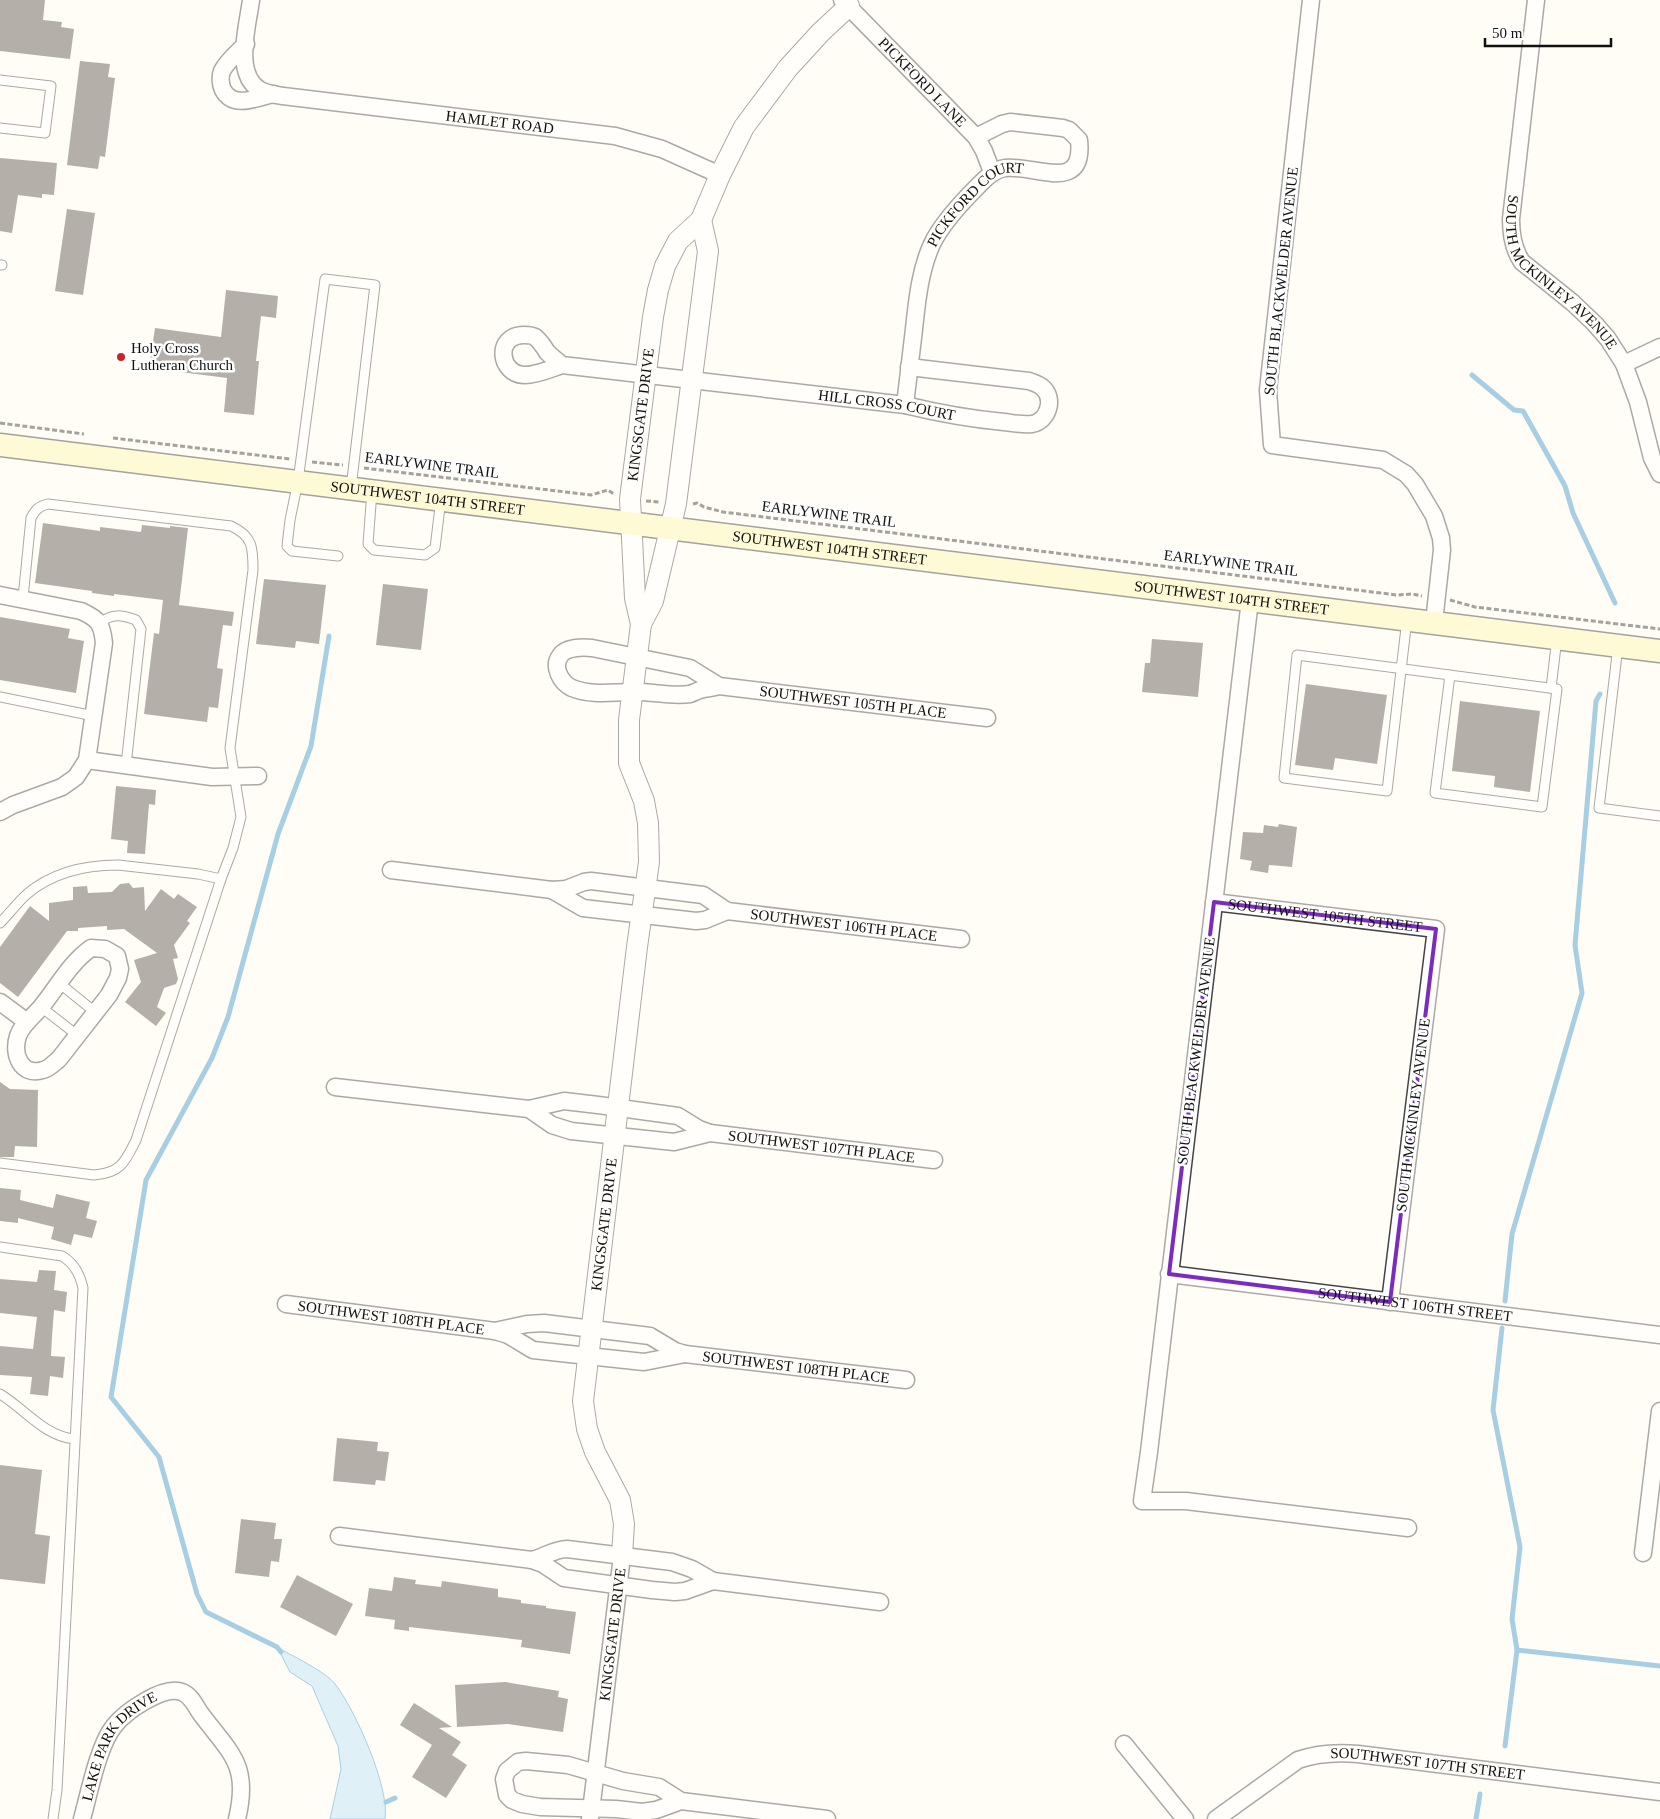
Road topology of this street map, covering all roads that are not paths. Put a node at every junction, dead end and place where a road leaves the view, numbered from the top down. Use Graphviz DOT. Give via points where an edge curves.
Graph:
graph roads {
  1 [pos="251,0"];
  2 [pos="1311,0"];
  3 [pos="1536,0"];
  4 [pos="849,2"];
  5 [pos="246,44"];
  6 [pos="0,80"];
  7 [pos="273,94"];
  8 [pos="0,128"];
  9 [pos="976,137"];
  10 [pos="992,172"];
  11 [pos="720,175"];
  12 [pos="701,220"];
  13 [pos="1660,347"];
  14 [pos="1624,364"];
  15 [pos="562,365"];
  16 [pos="909,367"];
  17 [pos="646,375"];
  18 [pos="692,381"];
  19 [pos="905,405"];
  20 [pos="0,444"];
  21 [pos="299,471"];
  22 [pos="1660,474"];
  23 [pos="359,482"];
  24 [pos="441,499"];
  25 [pos="631,523"];
  26 [pos="671,528"];
  27 [pos="338,556"];
  28 [pos="0,595"];
  29 [pos="23,598"];
  30 [pos="1250,600"];
  31 [pos="1407,619"];
  32 [pos="1434,622"];
  33 [pos="100,623"];
  34 [pos="641,624"];
  35 [pos="1557,638"];
  36 [pos="1618,646"];
  37 [pos="1660,651"];
  38 [pos="637,656"];
  39 [pos="1401,669"];
  40 [pos="1450,675"];
  41 [pos="719,686"];
  42 [pos="1551,688"];
  43 [pos="633,692"];
  44 [pos="0,697"];
  45 [pos="94,716"];
  46 [pos="987,718"];
  47 [pos="87,760"];
  48 [pos="126,765"];
  49 [pos="258,776"];
  50 [pos="234,778"];
  51 [pos="0,812"];
  52 [pos="1660,816"];
  53 [pos="391,870"];
  54 [pos="221,879"];
  55 [pos="645,888"];
  56 [pos="552,890"];
  57 [pos="1214,902"];
  58 [pos="727,911"];
  59 [pos="641,915"];
  60 [pos="0,923"];
  61 [pos="1436,929"];
  62 [pos="960,939"];
  63 [pos="59,982"];
  64 [pos="0,1002"];
  65 [pos="41,1007"];
  66 [pos="95,1012"];
  67 [pos="27,1022"];
  68 [pos="77,1035"];
  69 [pos="336,1087"];
  70 [pos="618,1107"];
  71 [pos="529,1109"];
  72 [pos="710,1133"];
  73 [pos="615,1136"];
  74 [pos="934,1160"];
  75 [pos="0,1163"];
  76 [pos="0,1247"];
  77 [pos="1169,1274"];
  78 [pos="1390,1302"];
  79 [pos="286,1304"];
  80 [pos="591,1329"];
  81 [pos="495,1331"];
  82 [pos="1660,1335"];
  83 [pos="686,1354"];
  84 [pos="588,1356"];
  85 [pos="906,1380"];
  86 [pos="0,1394"];
  87 [pos="1660,1411"];
  88 [pos="74,1439"];
  89 [pos="1408,1528"];
  90 [pos="339,1536"];
  91 [pos="1643,1553"];
  92 [pos="622,1556"];
  93 [pos="532,1560"];
  94 [pos="713,1582"];
  95 [pos="619,1586"];
  96 [pos="880,1602"];
  97 [pos="1124,1744"];
  98 [pos="596,1773"];
  99 [pos="1660,1792"];
  100 [pos="681,1802"];
  101 [pos="591,1814"];
  102 [pos="53,1819"];
  103 [pos="82,1819"];
  104 [pos="237,1819"];
  105 [pos="828,1819"];
  106 [pos="1185,1819"];
  107 [pos="1216,1819"];
  1 -- 5 [label="street"];
  2 -- 32 [label="street, SOUTH BLACKWELDER AVENUE" via="1268,390 1272,445 1383,460 1406,474 1434,516 1441,538"];
  3 -- 14 [label="street, SOUTH MCKINLEY AVENUE" via="1512,219 1513,243 1522,262 1573,303 1608,339"];
  4 -- 9 [label="street, PICKFORD LANE"];
  4 -- 11 [label="street, KINGSGATE DRIVE" via="773,86 744,127"];
  5 -- 7 [label="street, HAMLET ROAD" via="246,73 260,90"];
  5 -- 7 [label="street, HAMLET ROAD" via="222,71 220,85 223,91 228,97 243,101"];
  6 -- 8 [label="lane" via="51,86 45,133"];
  7 -- 11 [label="street, HAMLET ROAD" via="615,136 662,149"];
  9 -- 10 [label="street, PICKFORD LANE"];
  9 -- 10 [label="street, PICKFORD COURT" via="1010,122 1063,128 1079,140 1080,157 1068,172 1005,168"];
  10 -- 16 [label="street, PICKFORD COURT" via="952,214 930,249 921,279"];
  11 -- 12 [label="street, KINGSGATE DRIVE"];
  12 -- 17 [label="street, KINGSGATE DRIVE" via="678,241 665,266 658,290"];
  12 -- 18 [label="street, KINGSGATE DRIVE" via="708,251"];
  13 -- 14 [label="street"];
  14 -- 22 [label="street, SOUTH MCKINLEY AVENUE" via="1638,402 1652,458"];
  15 -- 17 [label="street, HILL CROSS COURT"];
  16 -- 19 [label="street, PICKFORD COURT"];
  16 -- 19 [label="street, HILL CROSS COURT" via="1029,381 1038,384 1050,399 1045,415 1031,424 991,421"];
  17 -- 18 [label="street, HILL CROSS COURT"];
  17 -- 25 [label="street, KINGSGATE DRIVE" via="630,498"];
  18 -- 19 [label="street, HILL CROSS COURT"];
  18 -- 26 [label="street, KINGSGATE DRIVE"];
  20 -- 21 [label="main road, SOUTHWEST 104TH STREET"];
  21 -- 23 [label="main road, SOUTHWEST 104TH STREET"];
  21 -- 23 [label="lane" via="325,279 374,285"];
  21 -- 27 [label="lane" via="287,546 292,551"];
  23 -- 24 [label="main road, SOUTHWEST 104TH STREET"];
  23 -- 24 [label="lane" via="368,544 374,550 425,555 435,548"];
  24 -- 25 [label="main road, SOUTHWEST 104TH STREET"];
  25 -- 26 [label="main road, SOUTHWEST 104TH STREET"];
  25 -- 34 [label="street, KINGSGATE DRIVE" via="635,598"];
  26 -- 30 [label="main road, SOUTHWEST 104TH STREET"];
  26 -- 34 [label="street, KINGSGATE DRIVE" via="653,601"];
  28 -- 29 [label="street"];
  29 -- 33 [label="street" via="81,611"];
  29 -- 50 [label="lane" via="31,518 34,511 48,504 231,526 248,536 253,570 231,735"];
  30 -- 31 [label="main road, SOUTHWEST 104TH STREET"];
  30 -- 57 [label="street, SOUTH BLACKWELDER AVENUE"];
  31 -- 32 [label="main road, SOUTHWEST 104TH STREET"];
  31 -- 39 [label="lane"];
  32 -- 35 [label="main road, SOUTHWEST 104TH STREET"];
  33 -- 45 [label="street" via="104,644"];
  33 -- 48 [label="lane" via="113,615 123,615 136,620 141,629"];
  34 -- 38 [label="street, KINGSGATE DRIVE"];
  35 -- 36 [label="main road, SOUTHWEST 104TH STREET"];
  35 -- 42 [label="lane"];
  36 -- 37 [label="main road, SOUTHWEST 104TH STREET"];
  36 -- 52 [label="lane" via="1599,808"];
  38 -- 41 [label="street, SOUTHWEST 105TH PLACE" via="690,668"];
  38 -- 43 [label="street, KINGSGATE DRIVE"];
  38 -- 43 [label="street, SOUTHWEST 105TH PLACE" via="581,647 565,652 558,664 562,681 579,690"];
  39 -- 39 [label="lane" via="1386,791 1284,778 1297,655"];
  39 -- 40 [label="lane"];
  40 -- 42 [label="lane"];
  40 -- 42 [label="lane" via="1435,793 1542,807 1557,689"];
  41 -- 43 [label="street, SOUTHWEST 105TH PLACE" via="690,694"];
  41 -- 46 [label="street, SOUTHWEST 105TH PLACE"];
  43 -- 55 [label="street, KINGSGATE DRIVE" via="629,720 630,763 648,822 649,862"];
  44 -- 45 [label="lane"];
  45 -- 47 [label="street"];
  47 -- 48 [label="street"];
  47 -- 51 [label="street" via="76,777 62,787"];
  48 -- 50 [label="street"];
  49 -- 50 [label="street"];
  50 -- 54 [label="lane" via="241,817"];
  53 -- 56 [label="street, SOUTHWEST 106TH PLACE"];
  54 -- 60 [label="lane" via="118,865 89,867 52,877 26,895"];
  54 -- 75 [label="lane" via="136,1140 125,1162 114,1171 94,1175"];
  55 -- 56 [label="street, SOUTHWEST 106TH PLACE" via="591,881"];
  55 -- 58 [label="street, SOUTHWEST 106TH PLACE" via="703,894"];
  55 -- 59 [label="street, KINGSGATE DRIVE"];
  56 -- 59 [label="street, SOUTHWEST 106TH PLACE" via="583,908"];
  57 -- 61 [label="street, SOUTHWEST 105TH STREET"];
  57 -- 77 [label="street, SOUTH BLACKWELDER AVENUE"];
  58 -- 59 [label="street, SOUTHWEST 106TH PLACE" via="696,921"];
  58 -- 62 [label="street, SOUTHWEST 106TH PLACE"];
  59 -- 70 [label="street, KINGSGATE DRIVE"];
  61 -- 78 [label="street, SOUTH MCKINLEY AVENUE"];
  63 -- 65 [label="street"];
  63 -- 66 [label="lane"];
  63 -- 66 [label="street" via="73,963 91,948 105,948 117,956 118,978"];
  64 -- 67 [label="street"];
  65 -- 67 [label="street"];
  65 -- 68 [label="lane"];
  66 -- 68 [label="street"];
  67 -- 68 [label="street" via="19,1034 15,1051 18,1060 32,1071 49,1068"];
  69 -- 71 [label="street, SOUTHWEST 107TH PLACE"];
  70 -- 71 [label="street, SOUTHWEST 107TH PLACE" via="564,1101"];
  70 -- 72 [label="street, SOUTHWEST 107TH PLACE" via="678,1116"];
  70 -- 73 [label="street, KINGSGATE DRIVE"];
  71 -- 73 [label="street, SOUTHWEST 107TH PLACE" via="560,1128"];
  72 -- 73 [label="street, SOUTHWEST 107TH PLACE" via="674,1142"];
  72 -- 74 [label="street, SOUTHWEST 107TH PLACE"];
  73 -- 80 [label="street, KINGSGATE DRIVE"];
  76 -- 88 [label="lane" via="62,1256 74,1266 81,1279 83,1298"];
  77 -- 78 [label="street, SOUTHWEST 106TH STREET"];
  77 -- 89 [label="street, SOUTH BLACKWELDER AVENUE" via="1142,1501 1186,1501"];
  78 -- 82 [label="street, SOUTHWEST 106TH STREET"];
  79 -- 81 [label="street, SOUTHWEST 108TH PLACE"];
  80 -- 81 [label="street, SOUTHWEST 108TH PLACE" via="534,1323"];
  80 -- 83 [label="street, SOUTHWEST 108TH PLACE" via="650,1336"];
  80 -- 84 [label="street, KINGSGATE DRIVE"];
  81 -- 84 [label="street, SOUTHWEST 108TH PLACE" via="533,1350"];
  83 -- 84 [label="street, SOUTHWEST 108TH PLACE" via="644,1362"];
  83 -- 85 [label="street, SOUTHWEST 108TH PLACE"];
  84 -- 92 [label="street, KINGSGATE DRIVE" via="584,1414 595,1452 620,1500 624,1524"];
  86 -- 88 [label="lane" via="52,1433"];
  87 -- 91 [label="street"];
  88 -- 102 [label="lane"];
  90 -- 93 [label="street"];
  92 -- 93 [label="street" via="560,1549"];
  92 -- 94 [label="street" via="672,1562"];
  92 -- 95 [label="street, KINGSGATE DRIVE"];
  93 -- 95 [label="street" via="564,1578"];
  94 -- 95 [label="street" via="675,1592"];
  94 -- 96 [label="street"];
  95 -- 98 [label="street, KINGSGATE DRIVE"];
  97 -- 106 [label="street"];
  98 -- 100 [label="street" via="659,1787"];
  98 -- 101 [label="street, KINGSGATE DRIVE"];
  98 -- 101 [label="street" via="568,1765 526,1760 511,1766 504,1779 507,1795 512,1800"];
  99 -- 107 [label="street, SOUTHWEST 107TH STREET" via="1330,1752 1298,1760"];
  100 -- 101 [label="street" via="650,1811"];
  100 -- 105 [label="street"];
  103 -- 104 [label="street, LAKE PARK DRIVE" via="101,1752 113,1726 132,1710 166,1691 174,1690 187,1694 235,1758 241,1779"];
}
